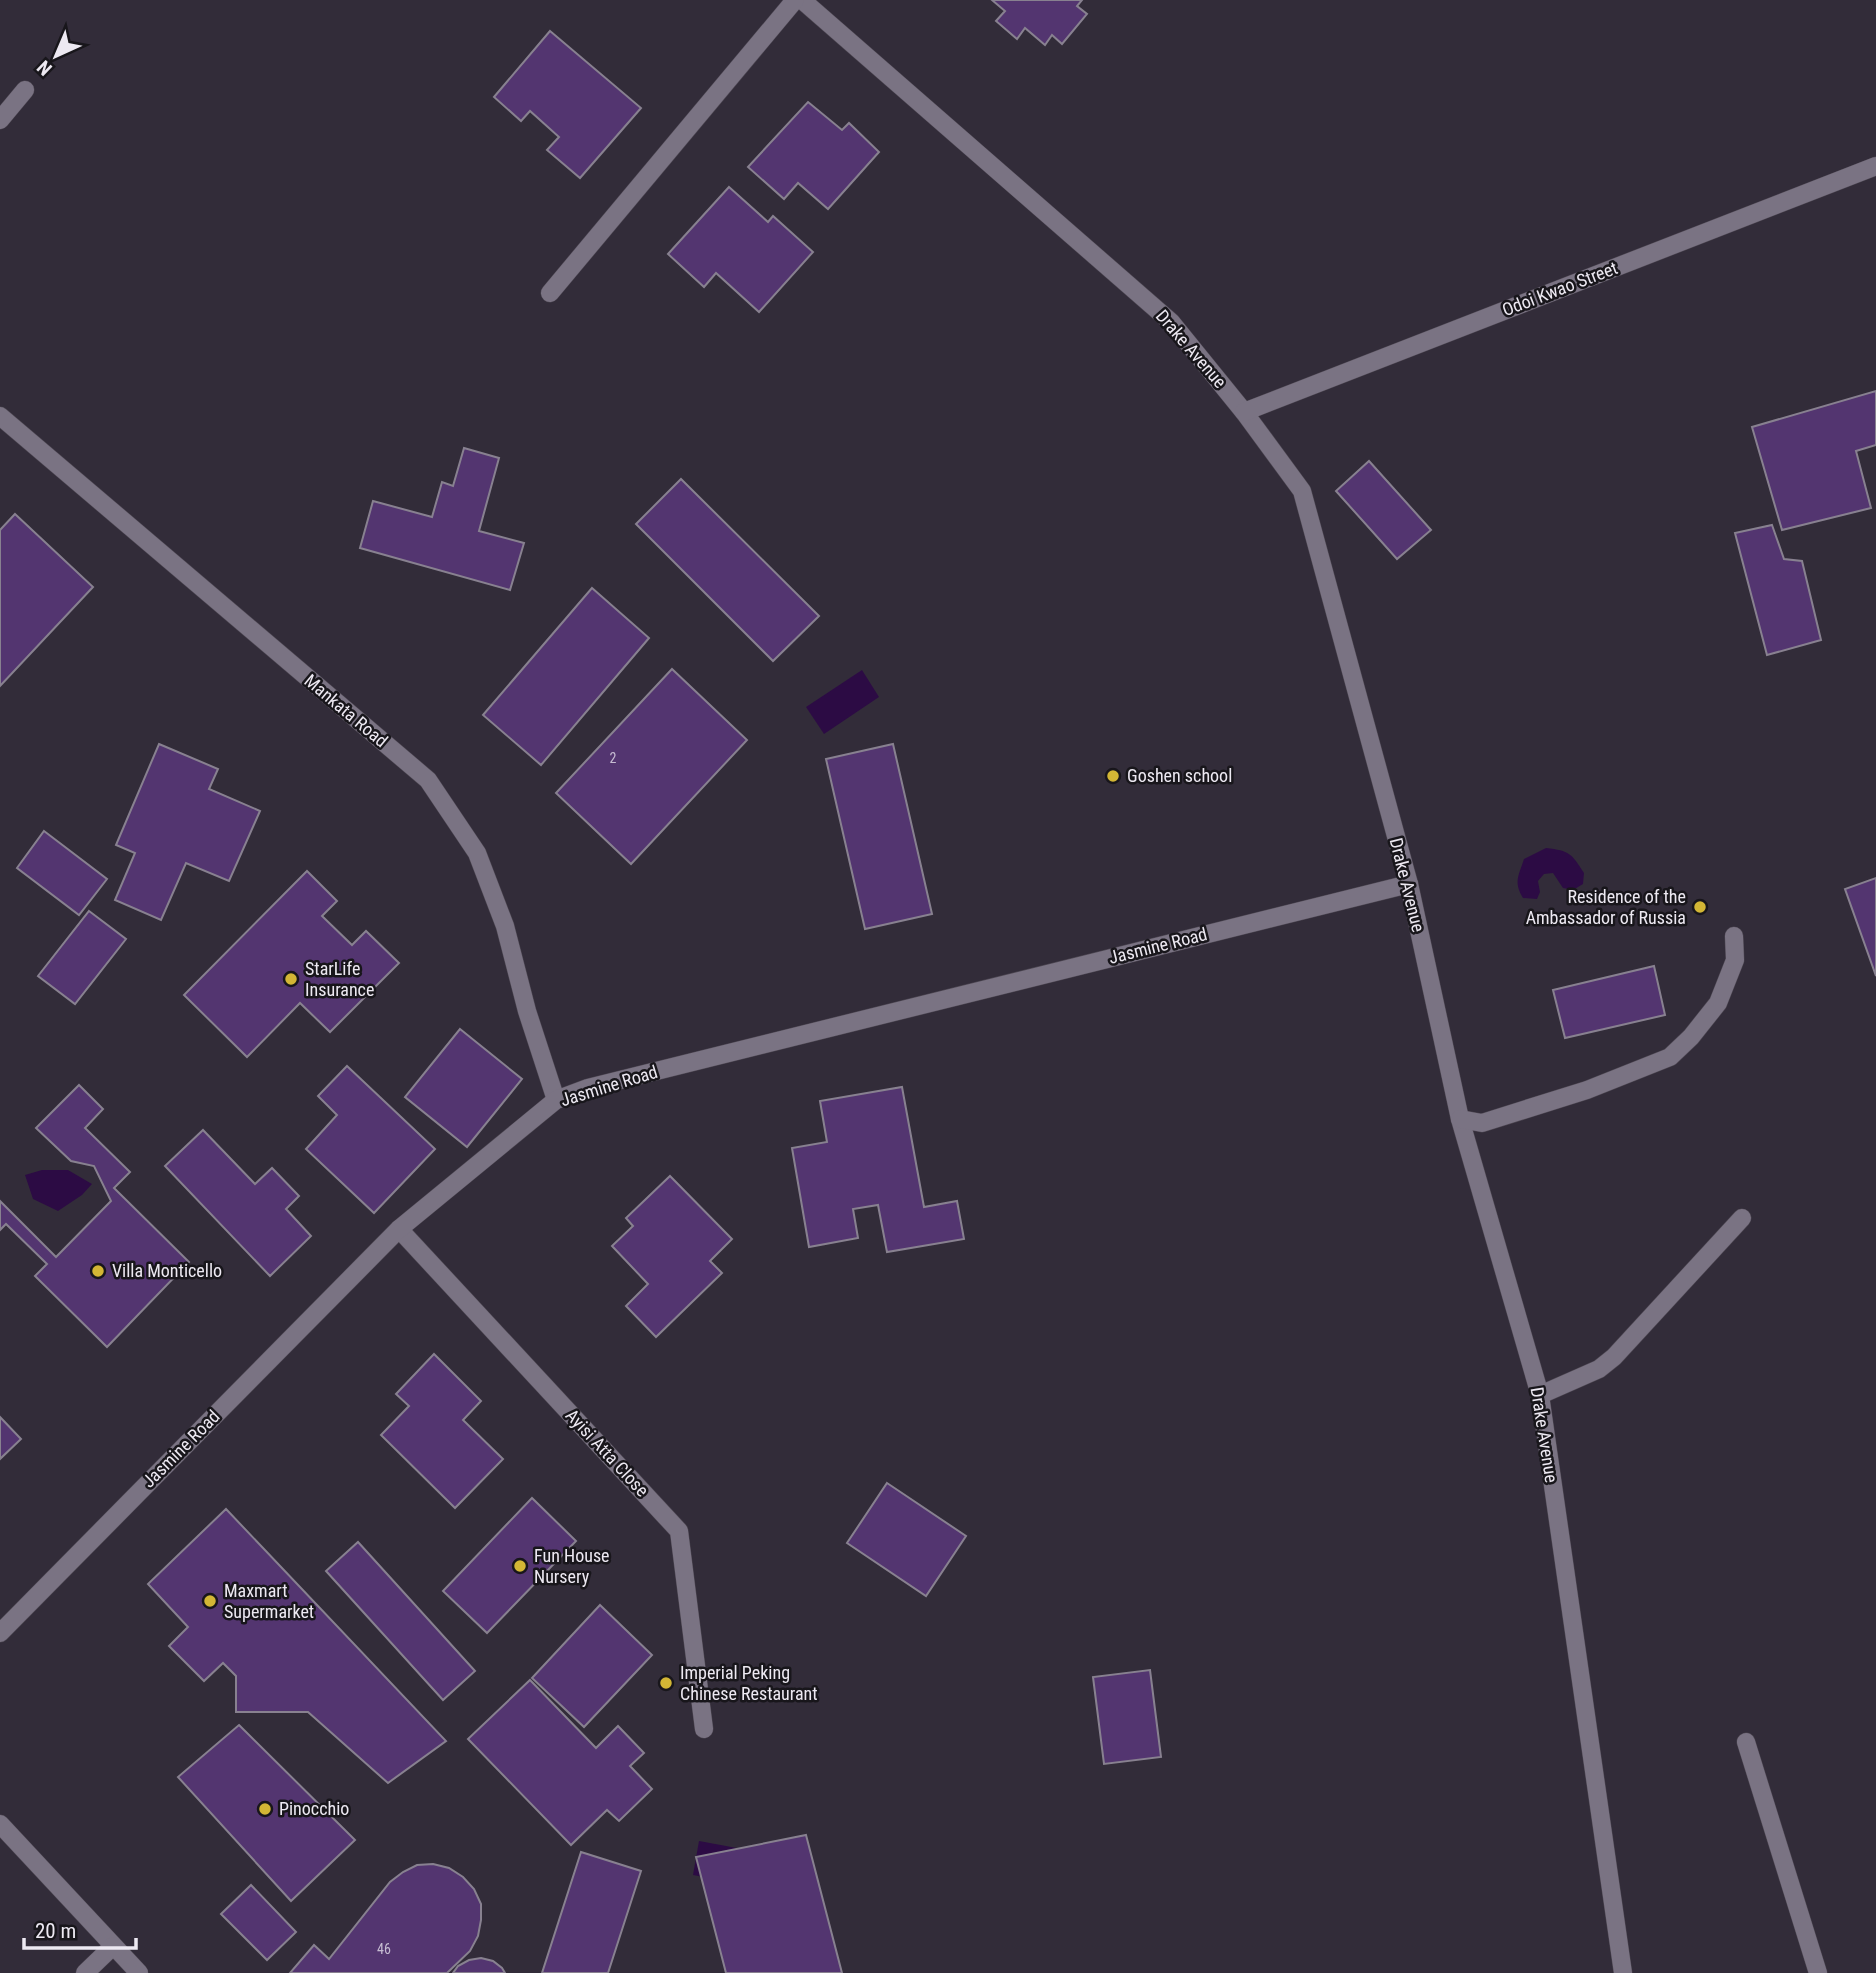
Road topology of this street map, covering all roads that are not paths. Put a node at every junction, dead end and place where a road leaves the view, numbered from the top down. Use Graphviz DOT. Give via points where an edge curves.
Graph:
graph roads {
  1 [pos="795,0"];
  2 [pos="802,0"];
  3 [pos="25,90"];
  4 [pos="0,120"];
  5 [pos="1876,166"];
  6 [pos="550,293"];
  7 [pos="1244,412"];
  8 [pos="0,416"];
  9 [pos="1409,884"];
  10 [pos="1734,936"];
  11 [pos="556,1100"];
  12 [pos="1460,1119"];
  13 [pos="1742,1219"];
  14 [pos="399,1229"];
  15 [pos="1540,1395"];
  16 [pos="0,1633"];
  17 [pos="704,1729"];
  18 [pos="1746,1742"];
  19 [pos="0,1824"];
  20 [pos="113,1946"];
  21 [pos="85,1973"];
  22 [pos="139,1973"];
  23 [pos="1623,1973"];
  24 [pos="1818,1973"];
  1 -- 6 [label="street"];
  2 -- 7 [label="street, Drake Avenue" via="1171,321"];
  3 -- 4 [label="street"];
  5 -- 7 [label="street, Odoi Kwao Street"];
  7 -- 9 [label="street, Drake Avenue" via="1302,491"];
  8 -- 11 [label="street, Mankata Road" via="428,780 477,853 505,926"];
  9 -- 11 [label="street, Jasmine Road" via="588,1088"];
  9 -- 12 [label="street, Drake Avenue"];
  10 -- 12 [label="street" via="1735,960 1718,1003 1670,1057 1587,1090 1482,1123"];
  11 -- 14 [label="street, Jasmine Road"];
  12 -- 15 [label="street, Drake Avenue"];
  13 -- 15 [label="street" via="1614,1357 1599,1369"];
  14 -- 16 [label="street, Jasmine Road"];
  14 -- 17 [label="street, Ayisi Atta Close" via="679,1531"];
  15 -- 23 [label="street, Drake Avenue"];
  18 -- 24 [label="street"];
  19 -- 20 [label="street"];
  20 -- 21 [label="street"];
  20 -- 22 [label="street"];
}
